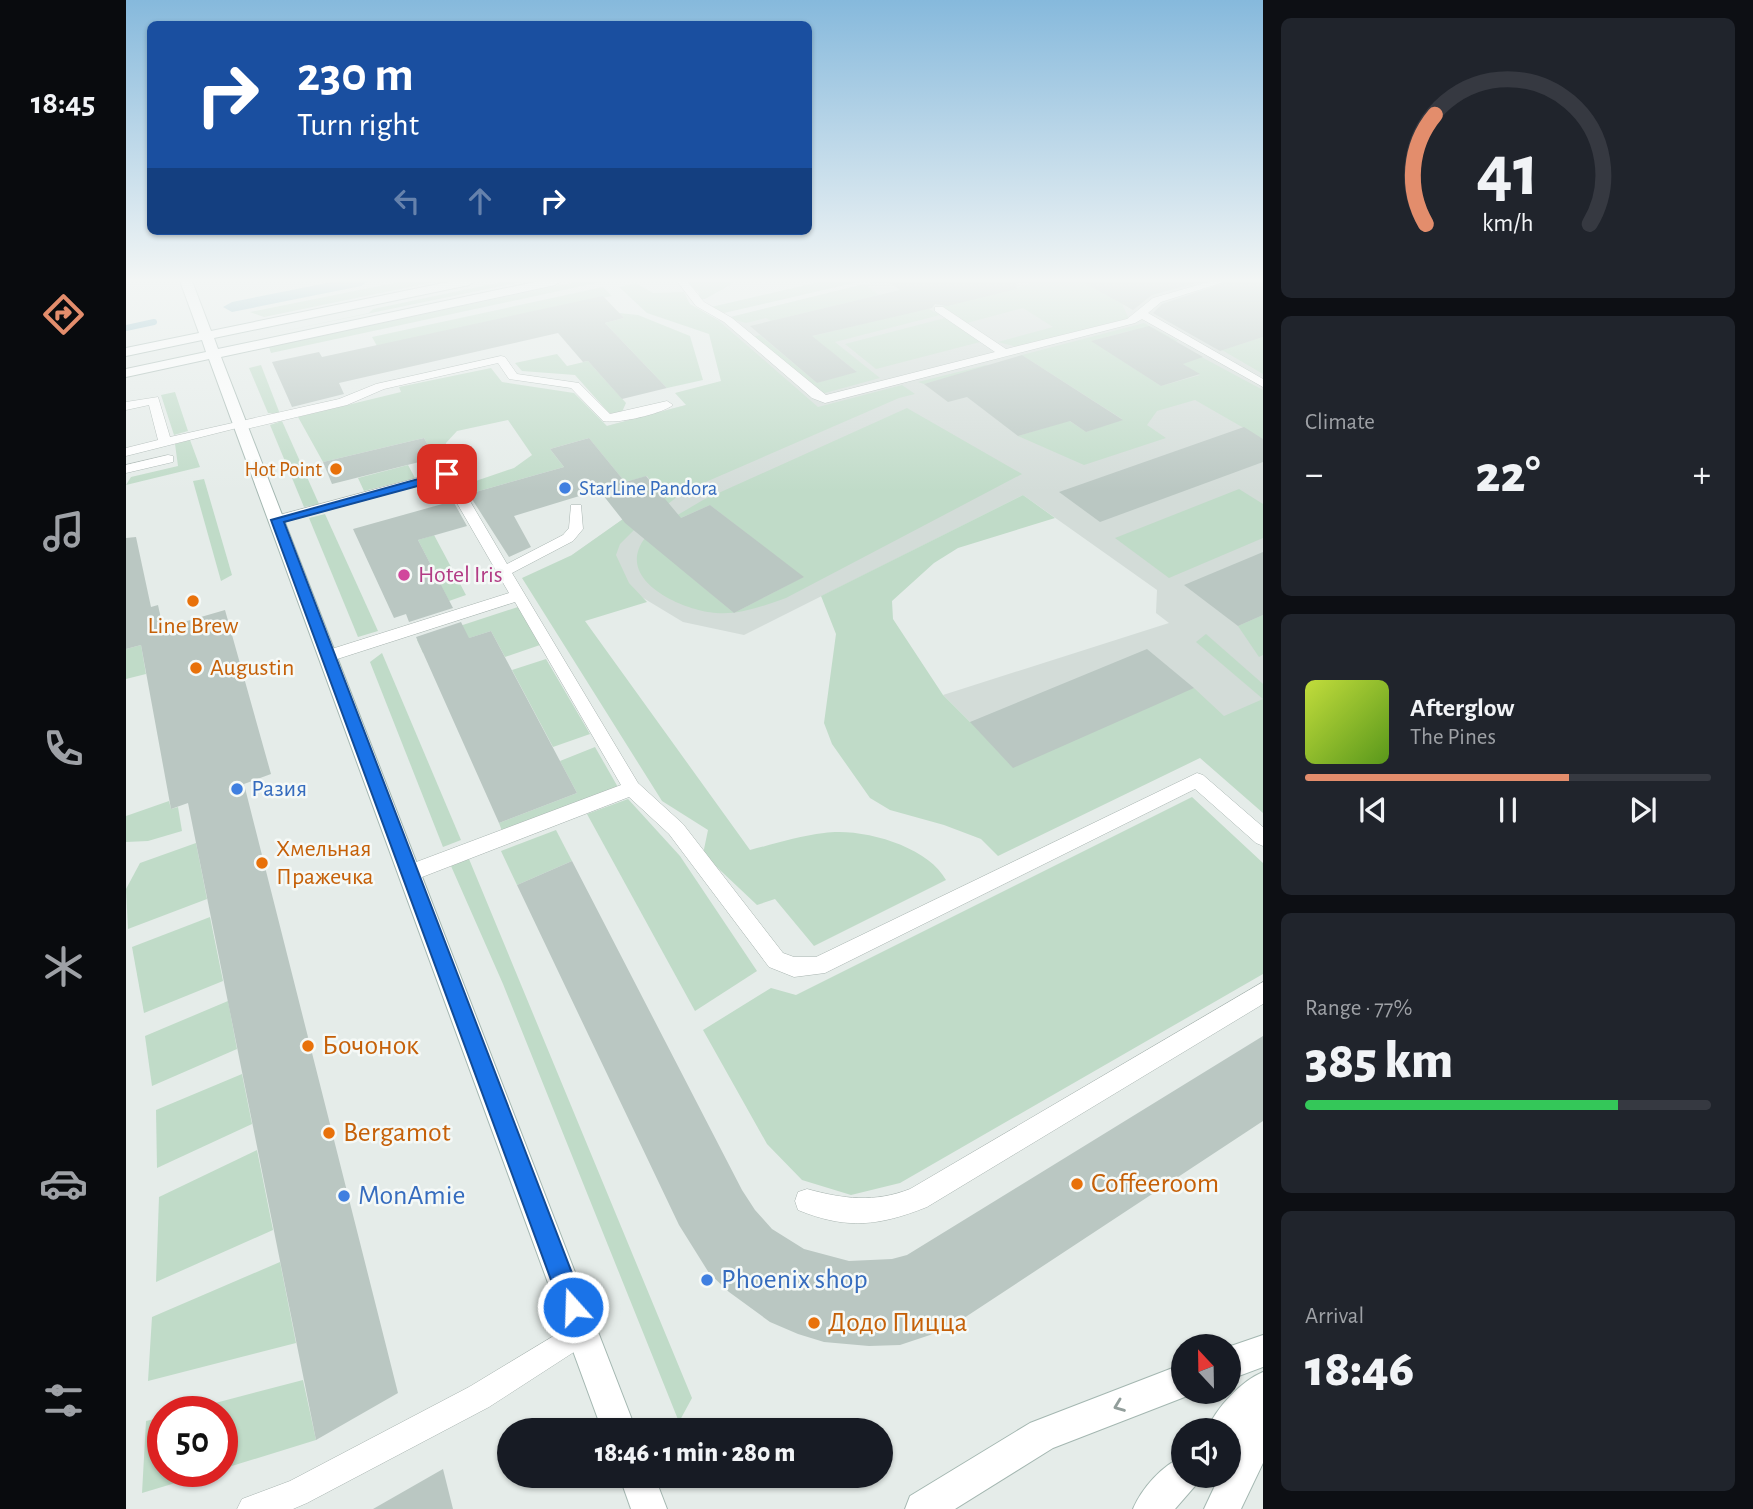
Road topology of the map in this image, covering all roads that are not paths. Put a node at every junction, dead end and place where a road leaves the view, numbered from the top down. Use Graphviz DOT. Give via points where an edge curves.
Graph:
graph roads {
  1 [pos="225,351"];
  2 [pos="766,351"];
  3 [pos="1010,351"];
  4 [pos="1207,351"];
  5 [pos="1004,353"];
  6 [pos="213,354"];
  7 [pos="126,373"];
  8 [pos="1263,384"];
  9 [pos="667,405"];
  10 [pos="126,406"];
  11 [pos="242,425"];
  12 [pos="165,442"];
  13 [pos="126,452"];
  14 [pos="168,459"];
  15 [pos="126,469"];
  16 [pos="576,508"];
  17 [pos="277,520"];
  18 [pos="504,571"];
  19 [pos="519,595"];
  20 [pos="328,656"];
  21 [pos="632,788"];
  22 [pos="1263,838"];
  23 [pos="410,873"];
  24 [pos="1263,992"];
  25 [pos="807,1201"];
  26 [pos="582,1332"];
  27 [pos="1263,1351"];
  28 [pos="1241,1359"];
  29 [pos="1171,1386"];
  30 [pos="1263,1389"];
  31 [pos="614,1418"];
  32 [pos="1246,1435"];
  33 [pos="1171,1487"];
  34 [pos="252,1509"];
  35 [pos="923,1509"];
  36 [pos="1151,1509"];
  37 [pos="1222,1509"];
  1 -- 6 [label="main road"];
  2 -- 5 [label="lane" via="820,398"];
  3 -- 5 [label="lane"];
  4 -- 8 [label="lane"];
  6 -- 7 [label="main road"];
  6 -- 11 [label="main road"];
  9 -- 11 [label="lane" via="607,418 575,385 513,377 501,359 380,386 343,402"];
  10 -- 12 [label="lane" via="154,400"];
  11 -- 12 [label="lane"];
  11 -- 17 [label="main road"];
  12 -- 13 [label="lane"];
  14 -- 15 [label="lane"];
  16 -- 18 [label="lane" via="576,529 568,538"];
  17 -- 18 [label="lane" via="447,474"];
  17 -- 20 [label="main road"];
  18 -- 19 [label="lane"];
  19 -- 20 [label="lane"];
  19 -- 21 [label="lane"];
  20 -- 23 [label="main road"];
  21 -- 22 [label="lane" via="676,829 776,960 794,968 818,966 1197,780"];
  21 -- 23 [label="lane"];
  23 -- 26 [label="main road"];
  24 -- 25 [label="lane" via="918,1198 887,1211 849,1213"];
  26 -- 31 [label="main road"];
  26 -- 34 [label="lane" via="479,1397 297,1493"];
  27 -- 28 [label="main road"];
  29 -- 35 [label="main road, one-way" via="1042,1435"];
  30 -- 32 [label="main road"];
  32 -- 37 [label="main road"];
  33 -- 36 [label="main road"];
}
